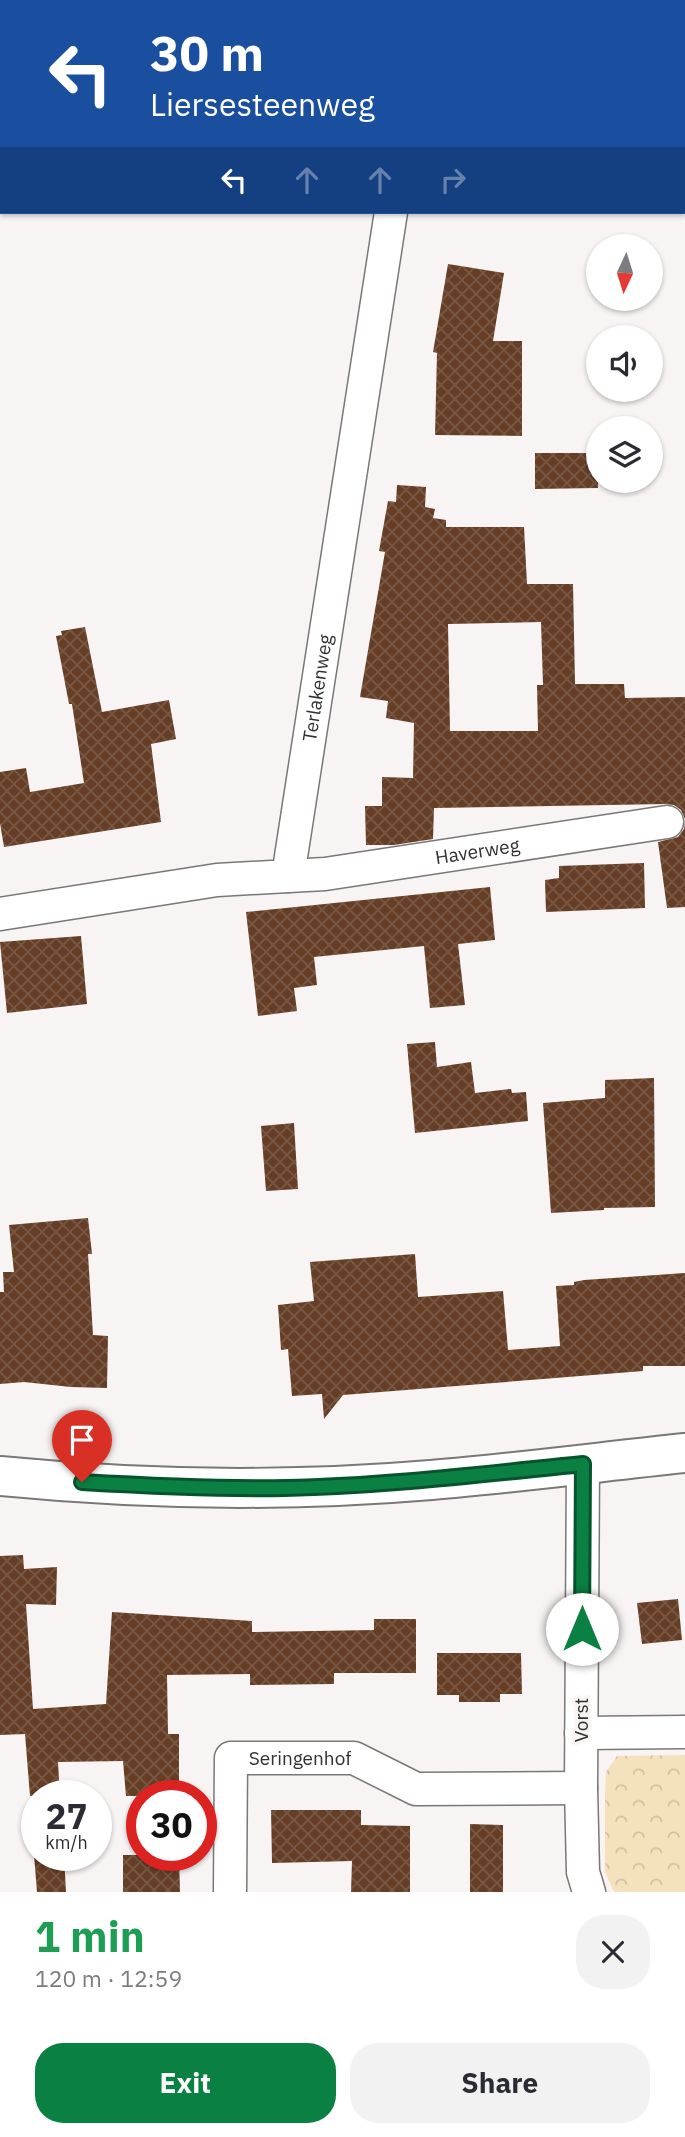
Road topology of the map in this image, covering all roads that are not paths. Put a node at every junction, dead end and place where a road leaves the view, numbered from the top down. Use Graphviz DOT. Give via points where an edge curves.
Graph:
graph roads {
  1 [pos="391,214"];
  2 [pos="667,822"];
  3 [pos="288,876"];
  4 [pos="0,914"];
  5 [pos="685,1453"];
  6 [pos="583,1464"];
  7 [pos="0,1476"];
  8 [pos="685,1732"];
  9 [pos="581,1733"];
  10 [pos="581,1788"];
  11 [pos="230,1892"];
  12 [pos="589,1892"];
  1 -- 3 [label="street, Terlakenweg"];
  2 -- 3 [label="street, Haverweg"];
  3 -- 4 [label="street" via="217,880"];
  5 -- 6 [label="main road"];
  6 -- 7 [label="main road" via="430,1480 287,1488 161,1487"];
  6 -- 9 [label="street, Vorst"];
  8 -- 9 [label="street"];
  9 -- 10 [label="street, Vorst"];
  10 -- 11 [label="street, Seringenhof" via="416,1789 354,1758 231,1758"];
  10 -- 12 [label="street, Vorst" via="583,1872"];
}
